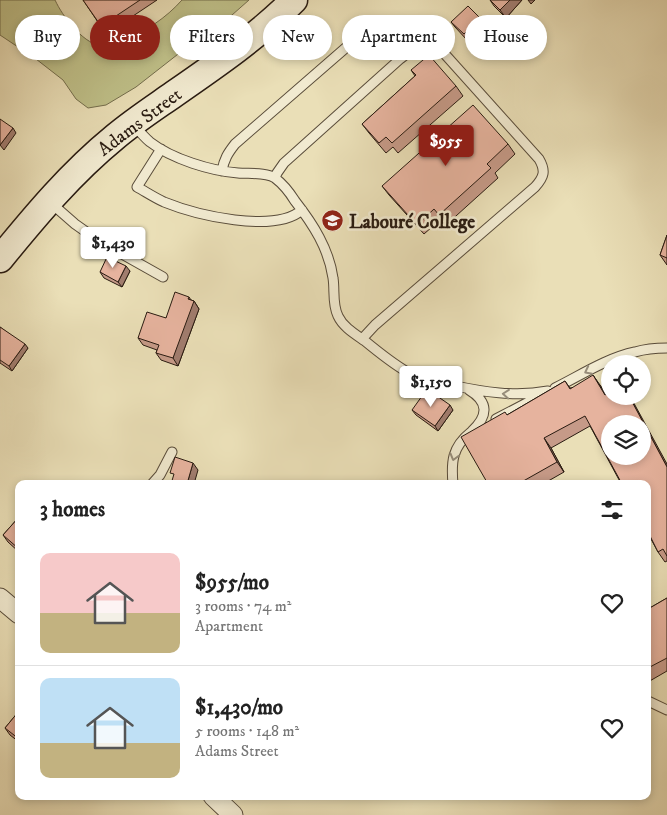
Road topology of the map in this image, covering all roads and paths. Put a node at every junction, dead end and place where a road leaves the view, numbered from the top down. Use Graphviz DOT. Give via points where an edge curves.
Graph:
graph roads {
  1 [pos="286,2"];
  2 [pos="342,52"];
  3 [pos="399,60"];
  4 [pos="450,60"];
  5 [pos="133,123"];
  6 [pos="161,149"];
  7 [pos="222,171"];
  8 [pos="275,178"];
  9 [pos="49,201"];
  10 [pos="302,210"];
  11 [pos="0,259"];
  12 [pos="163,277"];
  13 [pos="362,339"];
  14 [pos="667,348"];
  15 [pos="464,388"];
  16 [pos="548,391"];
  17 [pos="472,431"];
  18 [pos="172,452"];
  19 [pos="155,480"];
  20 [pos="453,480"];
  21 [pos="0,598"];
  22 [pos="15,611"];
  23 [pos="651,702"];
  24 [pos="667,710"];
  25 [pos="217,800"];
  26 [pos="233,815"];
  1 -- 5 [label="main road, Adams Street" via="268,25"];
  2 -- 7 [label="lane" via="235,144 224,159"];
  3 -- 8 [label="lane" via="284,163"];
  4 -- 13 [label="lane" via="538,159 542,165 542,177 535,187"];
  5 -- 6 [label="lane" via="144,137"];
  5 -- 9 [label="main road, Adams Street" via="94,155"];
  6 -- 7 [label="lane"];
  6 -- 10 [label="lane" via="137,186 163,201 199,213 241,220 280,220"];
  7 -- 8 [label="lane"];
  8 -- 10 [label="lane"];
  9 -- 11 [label="main road, Adams Street"];
  9 -- 12 [label="lane" via="99,241"];
  10 -- 13 [label="lane" via="325,249 339,318"];
  13 -- 15 [label="lane" via="412,375"];
  14 -- 16 [label="lane, one-way" via="616,358"];
  16 -- 15 [label="lane, one-way" via="515,394"];
  15 -- 17 [label="lane" via="478,396 484,408 481,422"];
  16 -- 17 [label="lane"];
  17 -- 20 [label="lane, one-way" via="455,452"];
  18 -- 19 [label="lane"];
  21 -- 22 [label="street"];
  23 -- 24 [label="lane"];
  25 -- 26 [label="street"];
}
